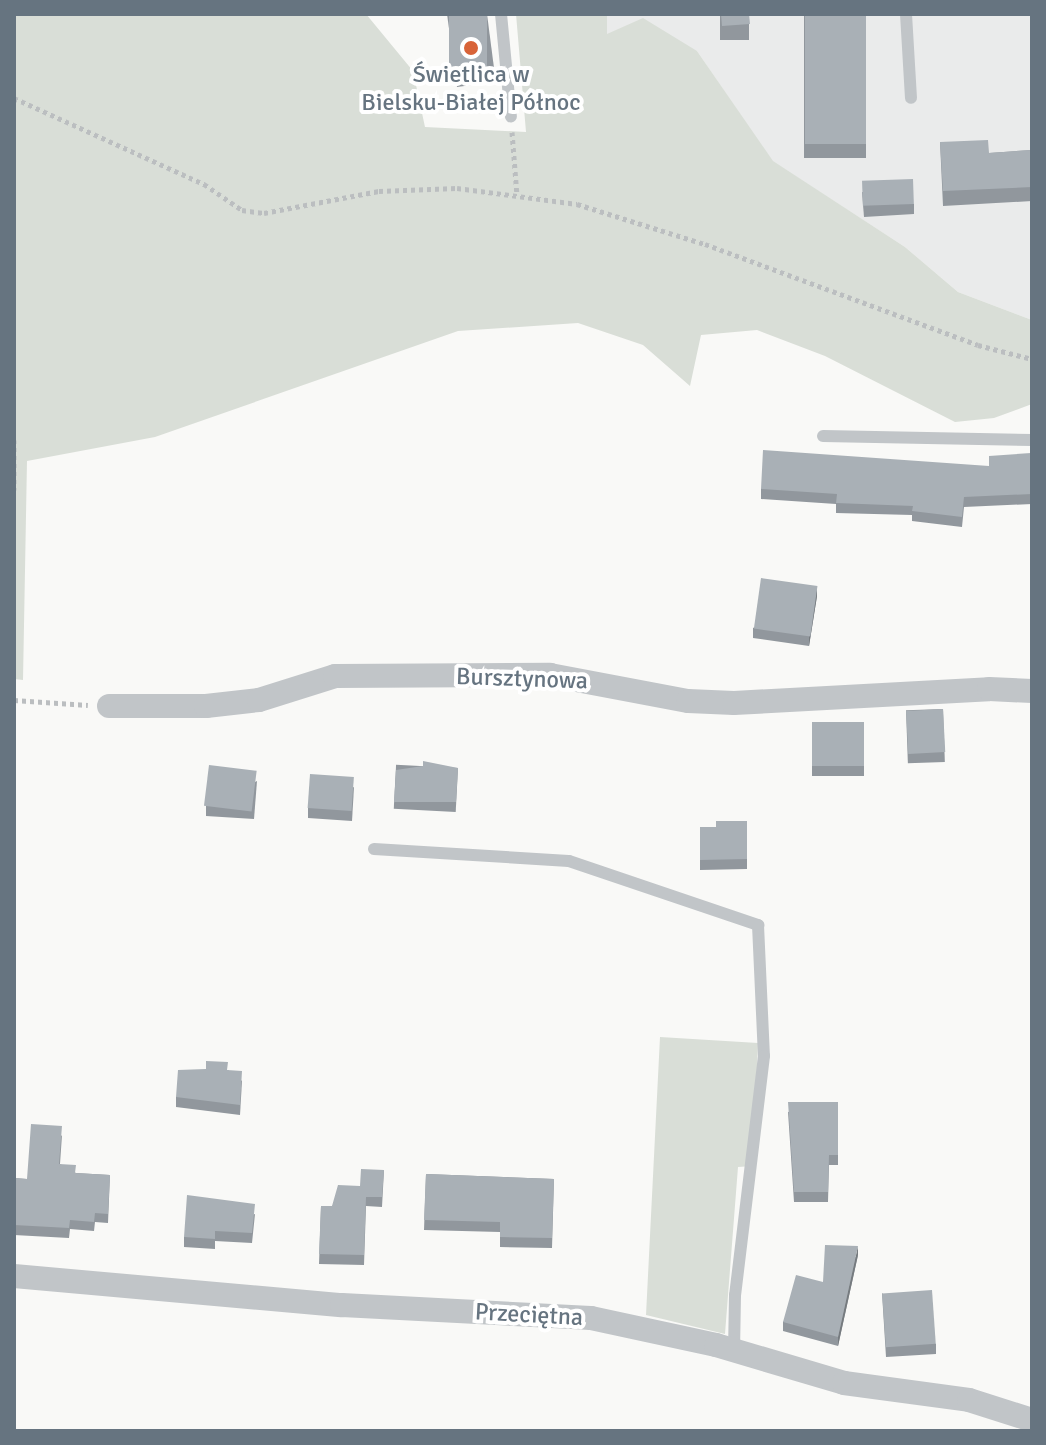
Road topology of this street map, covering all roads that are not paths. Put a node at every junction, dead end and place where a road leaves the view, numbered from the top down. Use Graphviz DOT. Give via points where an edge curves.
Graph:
graph roads {
  1 [pos="501,14"];
  2 [pos="906,14"];
  3 [pos="911,98"];
  4 [pos="511,117"];
  5 [pos="823,436"];
  6 [pos="1032,440"];
  7 [pos="1032,691"];
  8 [pos="109,706"];
  9 [pos="374,849"];
  10 [pos="14,1276"];
  11 [pos="734,1351"];
  12 [pos="1032,1420"];
  1 -- 4 [label="lane"];
  2 -- 3 [label="lane"];
  5 -- 6 [label="lane"];
  7 -- 8 [label="street, Bursztynowa" via="734,703 688,701 550,675 335,676 259,700"];
  9 -- 11 [label="lane" via="569,861 758,925 764,1056 735,1295"];
  10 -- 11 [label="street, Przeciętna" via="342,1305 591,1318"];
  11 -- 12 [label="street, Przeciętna" via="800,1373 969,1400"];
}
